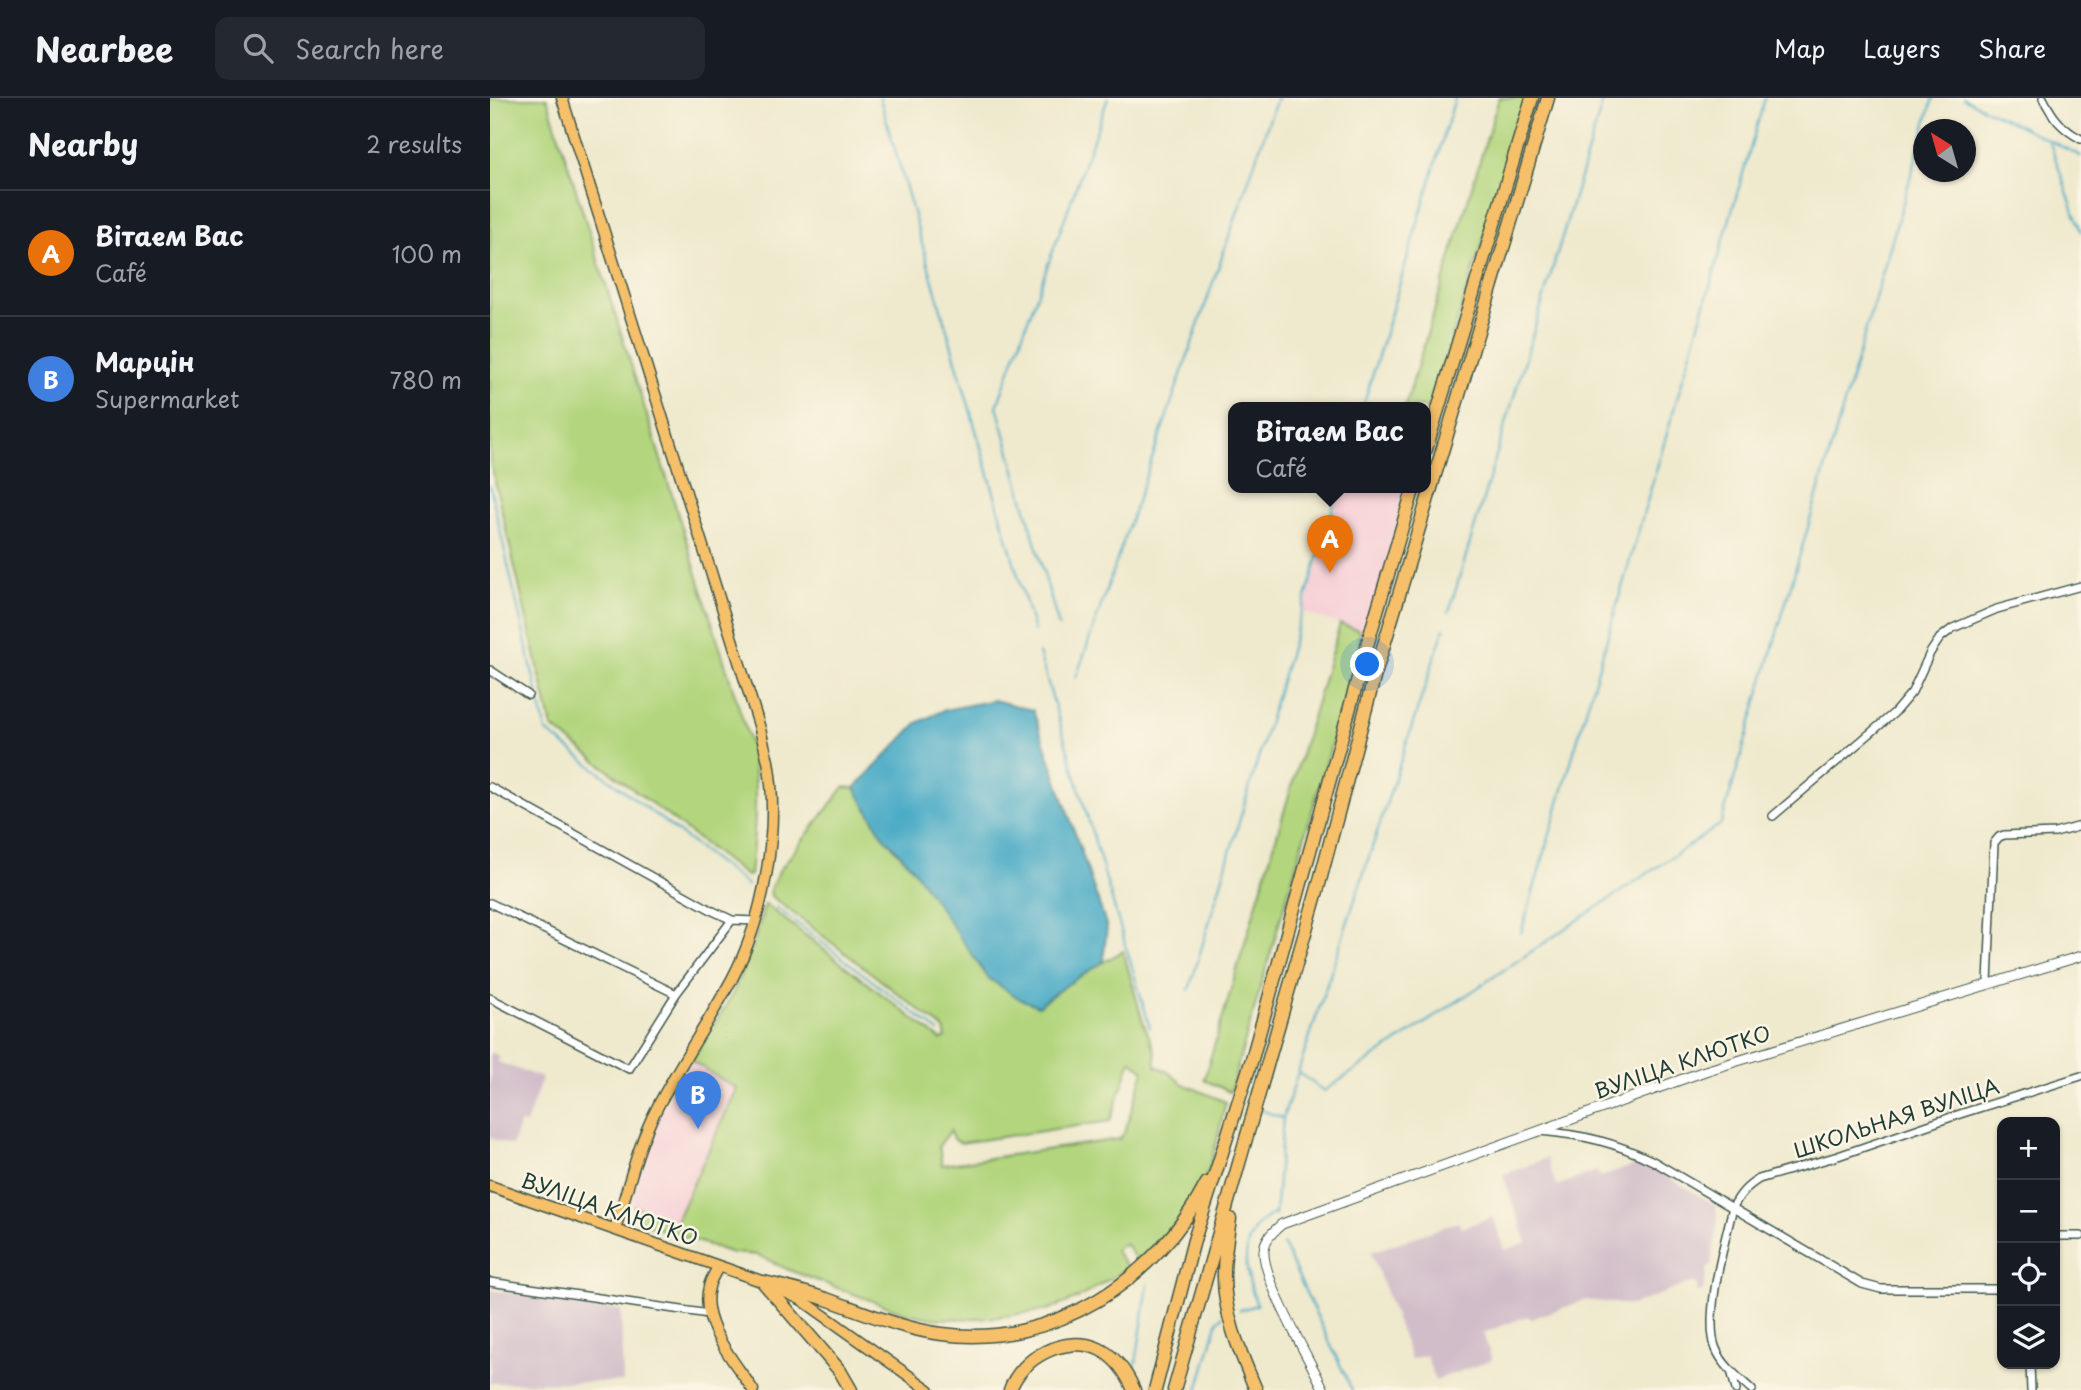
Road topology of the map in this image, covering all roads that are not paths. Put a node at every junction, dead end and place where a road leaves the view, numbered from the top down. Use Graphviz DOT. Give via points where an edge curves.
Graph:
graph roads {
  1 [pos="562,98"];
  2 [pos="1532,98"];
  3 [pos="1548,98"];
  4 [pos="2043,98"];
  5 [pos="2081,139"];
  6 [pos="1431,432"];
  7 [pos="1431,488"];
  8 [pos="1412,493"];
  9 [pos="1430,493"];
  10 [pos="2081,586"];
  11 [pos="490,670"];
  12 [pos="528,695"];
  13 [pos="490,787"];
  14 [pos="1773,816"];
  15 [pos="2081,826"];
  16 [pos="490,903"];
  17 [pos="732,920"];
  18 [pos="755,921"];
  19 [pos="2081,956"];
  20 [pos="1988,983"];
  21 [pos="676,994"];
  22 [pos="490,998"];
  23 [pos="2081,1076"];
  24 [pos="1539,1131"];
  25 [pos="1224,1149"];
  26 [pos="1236,1177"];
  27 [pos="490,1186"];
  28 [pos="1733,1208"];
  29 [pos="615,1229"];
  30 [pos="2060,1236"];
  31 [pos="2081,1236"];
  32 [pos="718,1267"];
  33 [pos="490,1282"];
  34 [pos="764,1282"];
  35 [pos="1997,1289"];
  36 [pos="709,1314"];
  37 [pos="2030,1369"];
  38 [pos="1731,1370"];
  39 [pos="752,1390"];
  40 [pos="851,1390"];
  41 [pos="929,1390"];
  42 [pos="1010,1390"];
  43 [pos="1134,1390"];
  44 [pos="1154,1390"];
  45 [pos="1174,1390"];
  46 [pos="1256,1390"];
  47 [pos="1324,1390"];
  48 [pos="1736,1390"];
  49 [pos="1752,1390"];
  50 [pos="2031,1390"];
  1 -- 18 [label="main road" via="768,762 768,856"];
  2 -- 6 [label="highway"];
  3 -- 7 [label="highway"];
  4 -- 5 [label="street" via="2063,130"];
  8 -- 25 [label="highway"];
  9 -- 26 [label="highway"];
  10 -- 14 [label="street" via="1997,609 1953,628 1940,638 1912,692 1894,713"];
  11 -- 12 [label="street"];
  13 -- 17 [label="street"];
  15 -- 20 [label="street" via="2055,833 2004,835 1994,843"];
  16 -- 21 [label="street"];
  17 -- 18 [label="street"];
  17 -- 21 [label="street"];
  18 -- 29 [label="main road" via="733,977 644,1135"];
  19 -- 20 [label="street, ВУЛІЦА КЛЮТКО"];
  20 -- 24 [label="street, ВУЛІЦА КЛЮТКО" via="1705,1071"];
  21 -- 22 [label="street" via="629,1069"];
  23 -- 28 [label="street, ШКОЛЬНАЯ ВУЛІЦА" via="1759,1179 1739,1195"];
  24 -- 28 [label="street" via="1622,1146"];
  24 -- 47 [label="street, ВУЛІЦА КЛЮТКО" via="1301,1216 1274,1231 1264,1248 1264,1260"];
  25 -- 34 [label="highway" via="1177,1230 1143,1268 1108,1295 1038,1327 995,1334 942,1334 894,1324"];
  25 -- 44 [label="highway"];
  26 -- 45 [label="highway"];
  26 -- 46 [label="highway" via="1224,1276 1233,1329"];
  27 -- 29 [label="main road, ВУЛІЦА КЛЮТКО"];
  28 -- 35 [label="street" via="1862,1283 1881,1289"];
  28 -- 38 [label="street" via="1713,1306 1715,1348"];
  29 -- 32 [label="main road, ВУЛІЦА КЛЮТКО"];
  30 -- 31 [label="street"];
  32 -- 34 [label="main road, ВУЛІЦА КЛЮТКО"];
  32 -- 36 [label="main road" via="709,1287"];
  33 -- 36 [label="street"];
  34 -- 40 [label="highway"];
  34 -- 41 [label="main road, ВУЛІЦА КЛЮТКО" via="803,1300"];
  36 -- 39 [label="main road"];
  37 -- 50 [label="street"];
  38 -- 48 [label="street"];
  38 -- 49 [label="street"];
  42 -- 43 [label="highway" via="1019,1371 1036,1357 1059,1347 1080,1345 1109,1356"];
}
